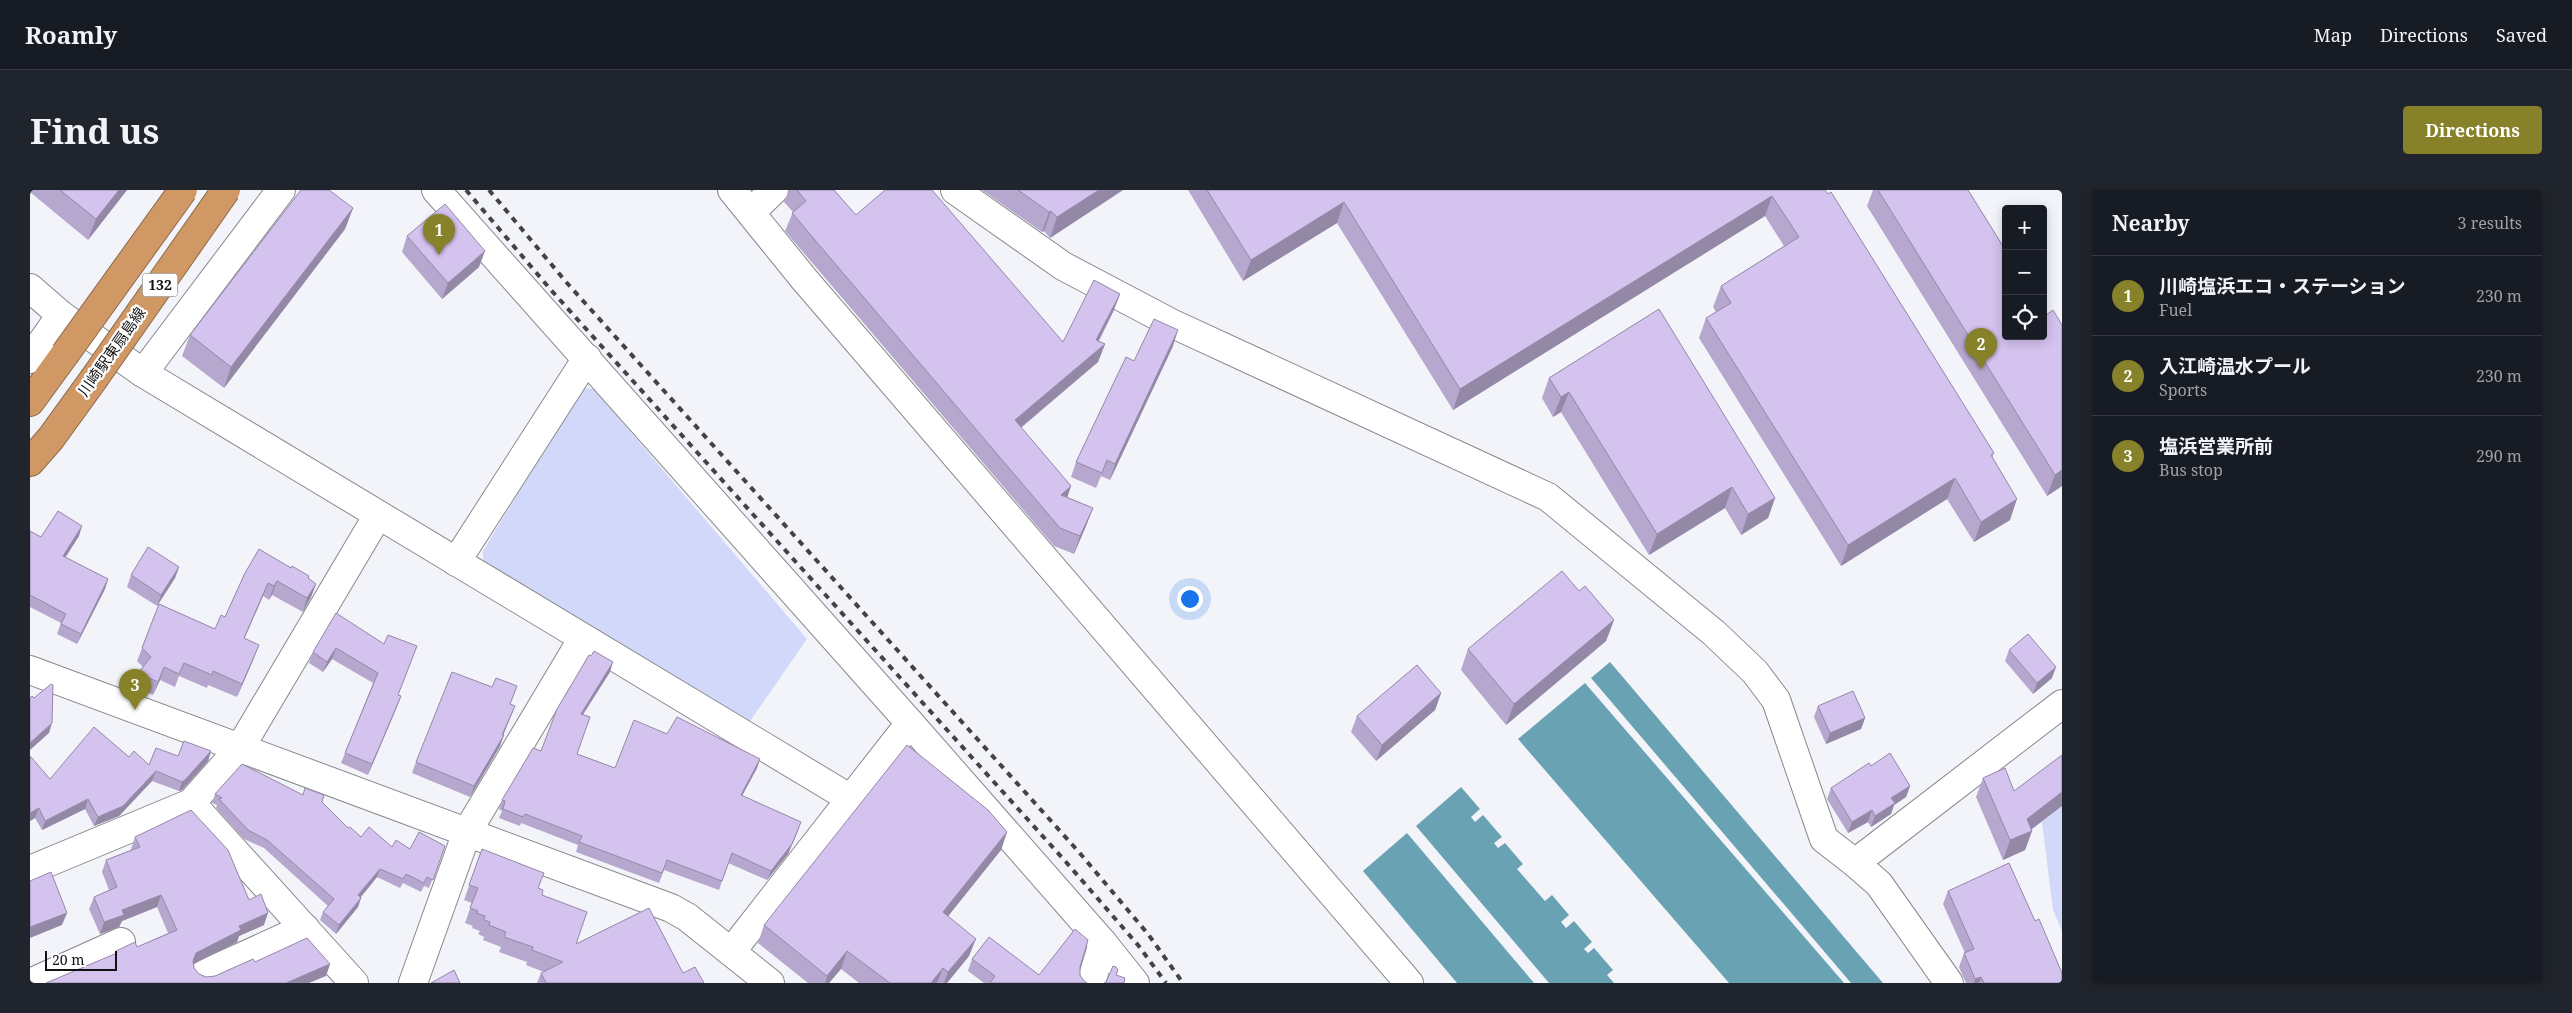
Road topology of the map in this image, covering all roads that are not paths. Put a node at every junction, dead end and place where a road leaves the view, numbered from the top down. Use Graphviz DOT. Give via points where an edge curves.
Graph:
graph roads {
  1 [pos="183,190"];
  2 [pos="226,190"];
  3 [pos="281,190"];
  4 [pos="436,190"];
  5 [pos="732,190"];
  6 [pos="774,190"];
  7 [pos="955,190"];
  8 [pos="751,212"];
  9 [pos="30,288"];
  10 [pos="61,315"];
  11 [pos="30,358"];
  12 [pos="587,358"];
  13 [pos="143,373"];
  14 [pos="30,402"];
  15 [pos="30,462"];
  16 [pos="378,515"];
  17 [pos="456,562"];
  18 [pos="583,638"];
  19 [pos="32,675"];
  20 [pos="2062,704"];
  21 [pos="910,723"];
  22 [pos="240,748"];
  23 [pos="852,800"];
  24 [pos="191,803"];
  25 [pos="467,832"];
  26 [pos="1855,863"];
  27 [pos="30,870"];
  28 [pos="305,928"];
  29 [pos="121,942"];
  30 [pos="1103,943"];
  31 [pos="731,952"];
  32 [pos="204,974"];
  33 [pos="30,983"];
  34 [pos="354,983"];
  35 [pos="414,983"];
  36 [pos="770,983"];
  37 [pos="1091,983"];
  38 [pos="1135,983"];
  39 [pos="1410,983"];
  40 [pos="1949,983"];
  1 -- 14 [label="highway, 132, bridge"];
  2 -- 15 [label="highway, 川崎駅東扇島線 / 132, bridge" via="93,380"];
  3 -- 13 [label="street"];
  4 -- 12 [label="street"];
  5 -- 8 [label="street"];
  6 -- 8 [label="street"];
  7 -- 26 [label="street" via="1063,266 1171,323 1548,497 1714,633 1756,672 1776,700 1824,838"];
  8 -- 39 [label="street" via="804,279"];
  9 -- 10 [label="street"];
  10 -- 11 [label="street"];
  10 -- 13 [label="street"];
  12 -- 17 [label="street"];
  12 -- 21 [label="street"];
  13 -- 16 [label="street"];
  16 -- 17 [label="street"];
  16 -- 22 [label="street"];
  17 -- 18 [label="street"];
  18 -- 23 [label="street"];
  18 -- 25 [label="street"];
  19 -- 22 [label="street"];
  20 -- 26 [label="street"];
  21 -- 23 [label="street"];
  21 -- 30 [label="street"];
  22 -- 24 [label="street"];
  22 -- 25 [label="street"];
  23 -- 31 [label="street"];
  24 -- 27 [label="street"];
  24 -- 28 [label="street"];
  25 -- 31 [label="street" via="671,908 687,916"];
  25 -- 35 [label="street"];
  26 -- 40 [label="street" via="1878,884"];
  28 -- 32 [label="street"];
  28 -- 34 [label="street"];
  29 -- 33 [label="street"];
  30 -- 37 [label="street"];
  30 -- 38 [label="street"];
  31 -- 36 [label="street"];
}
